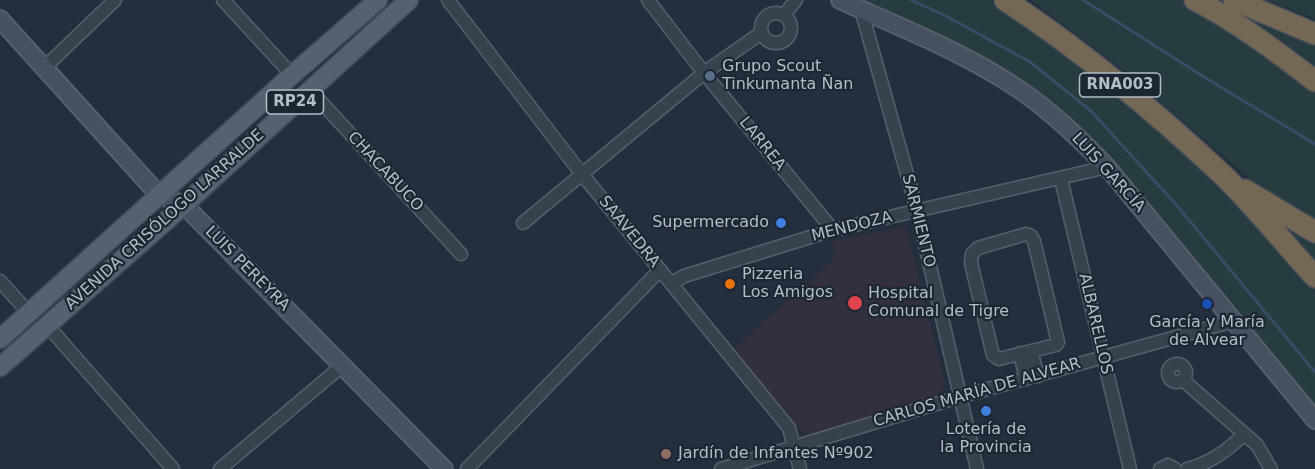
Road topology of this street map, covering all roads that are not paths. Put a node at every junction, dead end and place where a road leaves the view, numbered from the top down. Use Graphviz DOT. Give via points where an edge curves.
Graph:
graph roads {
  1 [pos="115,0"];
  2 [pos="223,0"];
  3 [pos="378,0"];
  4 [pos="408,0"];
  5 [pos="448,0"];
  6 [pos="648,0"];
  7 [pos="796,0"];
  8 [pos="840,0"];
  9 [pos="1005,0"];
  10 [pos="1195,0"];
  11 [pos="1234,0"];
  12 [pos="861,9"];
  13 [pos="784,15"];
  14 [pos="0,19"];
  15 [pos="761,33"];
  16 [pos="1315,34"];
  17 [pos="43,69"];
  18 [pos="704,73"];
  19 [pos="292,75"];
  20 [pos="1315,81"];
  21 [pos="309,89"];
  22 [pos="1107,167"];
  23 [pos="581,173"];
  24 [pos="1061,179"];
  25 [pos="1227,179"];
  26 [pos="159,195"];
  27 [pos="184,205"];
  28 [pos="917,210"];
  29 [pos="523,223"];
  30 [pos="833,230"];
  31 [pos="1315,232"];
  32 [pos="461,254"];
  33 [pos="660,270"];
  34 [pos="1315,277"];
  35 [pos="0,281"];
  36 [pos="672,283"];
  37 [pos="29,313"];
  38 [pos="1234,321"];
  39 [pos="47,325"];
  40 [pos="0,339"];
  41 [pos="1025,352"];
  42 [pos="1103,357"];
  43 [pos="343,365"];
  44 [pos="0,367"];
  45 [pos="1032,377"];
  46 [pos="1183,380"];
  47 [pos="959,397"];
  48 [pos="1315,420"];
  49 [pos="1245,434"];
  50 [pos="795,447"];
  51 [pos="173,469"];
  52 [pos="220,469"];
  53 [pos="444,469"];
  54 [pos="467,469"];
  55 [pos="721,469"];
  56 [pos="800,469"];
  57 [pos="976,469"];
  58 [pos="1130,469"];
  59 [pos="1160,469"];
  60 [pos="1175,469"];
  61 [pos="1187,469"];
  62 [pos="1271,469"];
  1 -- 17 [label="street"];
  2 -- 19 [label="street"];
  3 -- 19 [label="main road, AVENIDA CRISÓLOGO LARRALDE / RP24"];
  4 -- 21 [label="main road, AVENIDA CRISÓLOGO LARRALDE / RP24"];
  5 -- 23 [label="street, SAAVEDRA"];
  6 -- 18 [label="street, LARREA"];
  7 -- 13 [label="street"];
  8 -- 12 [label="street, LUIS GARCÍA"];
  9 -- 25 [label="highway, RNA003" via="1108,75"];
  10 -- 20 [label="highway" via="1256,37"];
  11 -- 16 [label="highway"];
  12 -- 22 [label="street, LUIS GARCÍA" via="943,46 1015,87"];
  12 -- 28 [label="street, SARMIENTO"];
  13 -- 15 [label="street" via="775,12 766,16"];
  13 -- 15 [label="street" via="791,28 787,38 773,43"];
  14 -- 17 [label="street, LUIS PEREYRA"];
  15 -- 18 [label="street"];
  17 -- 26 [label="street, LUIS PEREYRA"];
  18 -- 23 [label="street"];
  18 -- 30 [label="street, LARREA"];
  19 -- 26 [label="main road, AVENIDA CRISÓLOGO LARRALDE / RP24"];
  21 -- 27 [label="main road, AVENIDA CRISÓLOGO LARRALDE / RP24"];
  21 -- 32 [label="street, CHACABUCO"];
  22 -- 24 [label="street, MENDOZA"];
  22 -- 38 [label="street, LUIS GARCÍA"];
  23 -- 29 [label="street"];
  23 -- 33 [label="street, SAAVEDRA"];
  24 -- 28 [label="street, MENDOZA"];
  24 -- 42 [label="street, ALBARELLOS"];
  25 -- 31 [label="highway, RNA003"];
  25 -- 34 [label="highway"];
  26 -- 27 [label="street, LUIS PEREYRA"];
  26 -- 37 [label="main road, AVENIDA CRISÓLOGO LARRALDE / RP24"];
  27 -- 39 [label="main road, AVENIDA CRISÓLOGO LARRALDE / RP24"];
  27 -- 43 [label="street, LUIS PEREYRA"];
  28 -- 30 [label="street, MENDOZA"];
  28 -- 47 [label="street, SARMIENTO"];
  30 -- 36 [label="street, MENDOZA"];
  33 -- 36 [label="street, SAAVEDRA"];
  33 -- 54 [label="street"];
  35 -- 37 [label="street"];
  36 -- 50 [label="street, SAAVEDRA" via="789,428"];
  37 -- 40 [label="main road, AVENIDA CRISÓLOGO LARRALDE / RP24"];
  38 -- 42 [label="street, CARLOS MARÍA DE ALVEAR"];
  38 -- 48 [label="street, LUIS GARCÍA"];
  39 -- 44 [label="main road, AVENIDA CRISÓLOGO LARRALDE / RP24"];
  39 -- 51 [label="street"];
  41 -- 41 [label="street" via="1058,342 1034,241 1026,234 978,248 971,263 993,355 999,359"];
  41 -- 45 [label="street"];
  42 -- 45 [label="street, CARLOS MARÍA DE ALVEAR"];
  42 -- 58 [label="street, ALBARELLOS"];
  43 -- 52 [label="street"];
  43 -- 53 [label="street, LUIS PEREYRA"];
  45 -- 47 [label="street, CARLOS MARÍA DE ALVEAR"];
  46 -- 49 [label="street"];
  47 -- 50 [label="street, CARLOS MARÍA DE ALVEAR"];
  47 -- 57 [label="street, SARMIENTO"];
  49 -- 61 [label="street" via="1215,458"];
  49 -- 62 [label="street" via="1257,445"];
  50 -- 55 [label="street, CARLOS MARÍA DE ALVEAR"];
  50 -- 56 [label="street, SAAVEDRA"];
  59 -- 60 [label="street" via="1168,465"];
}
